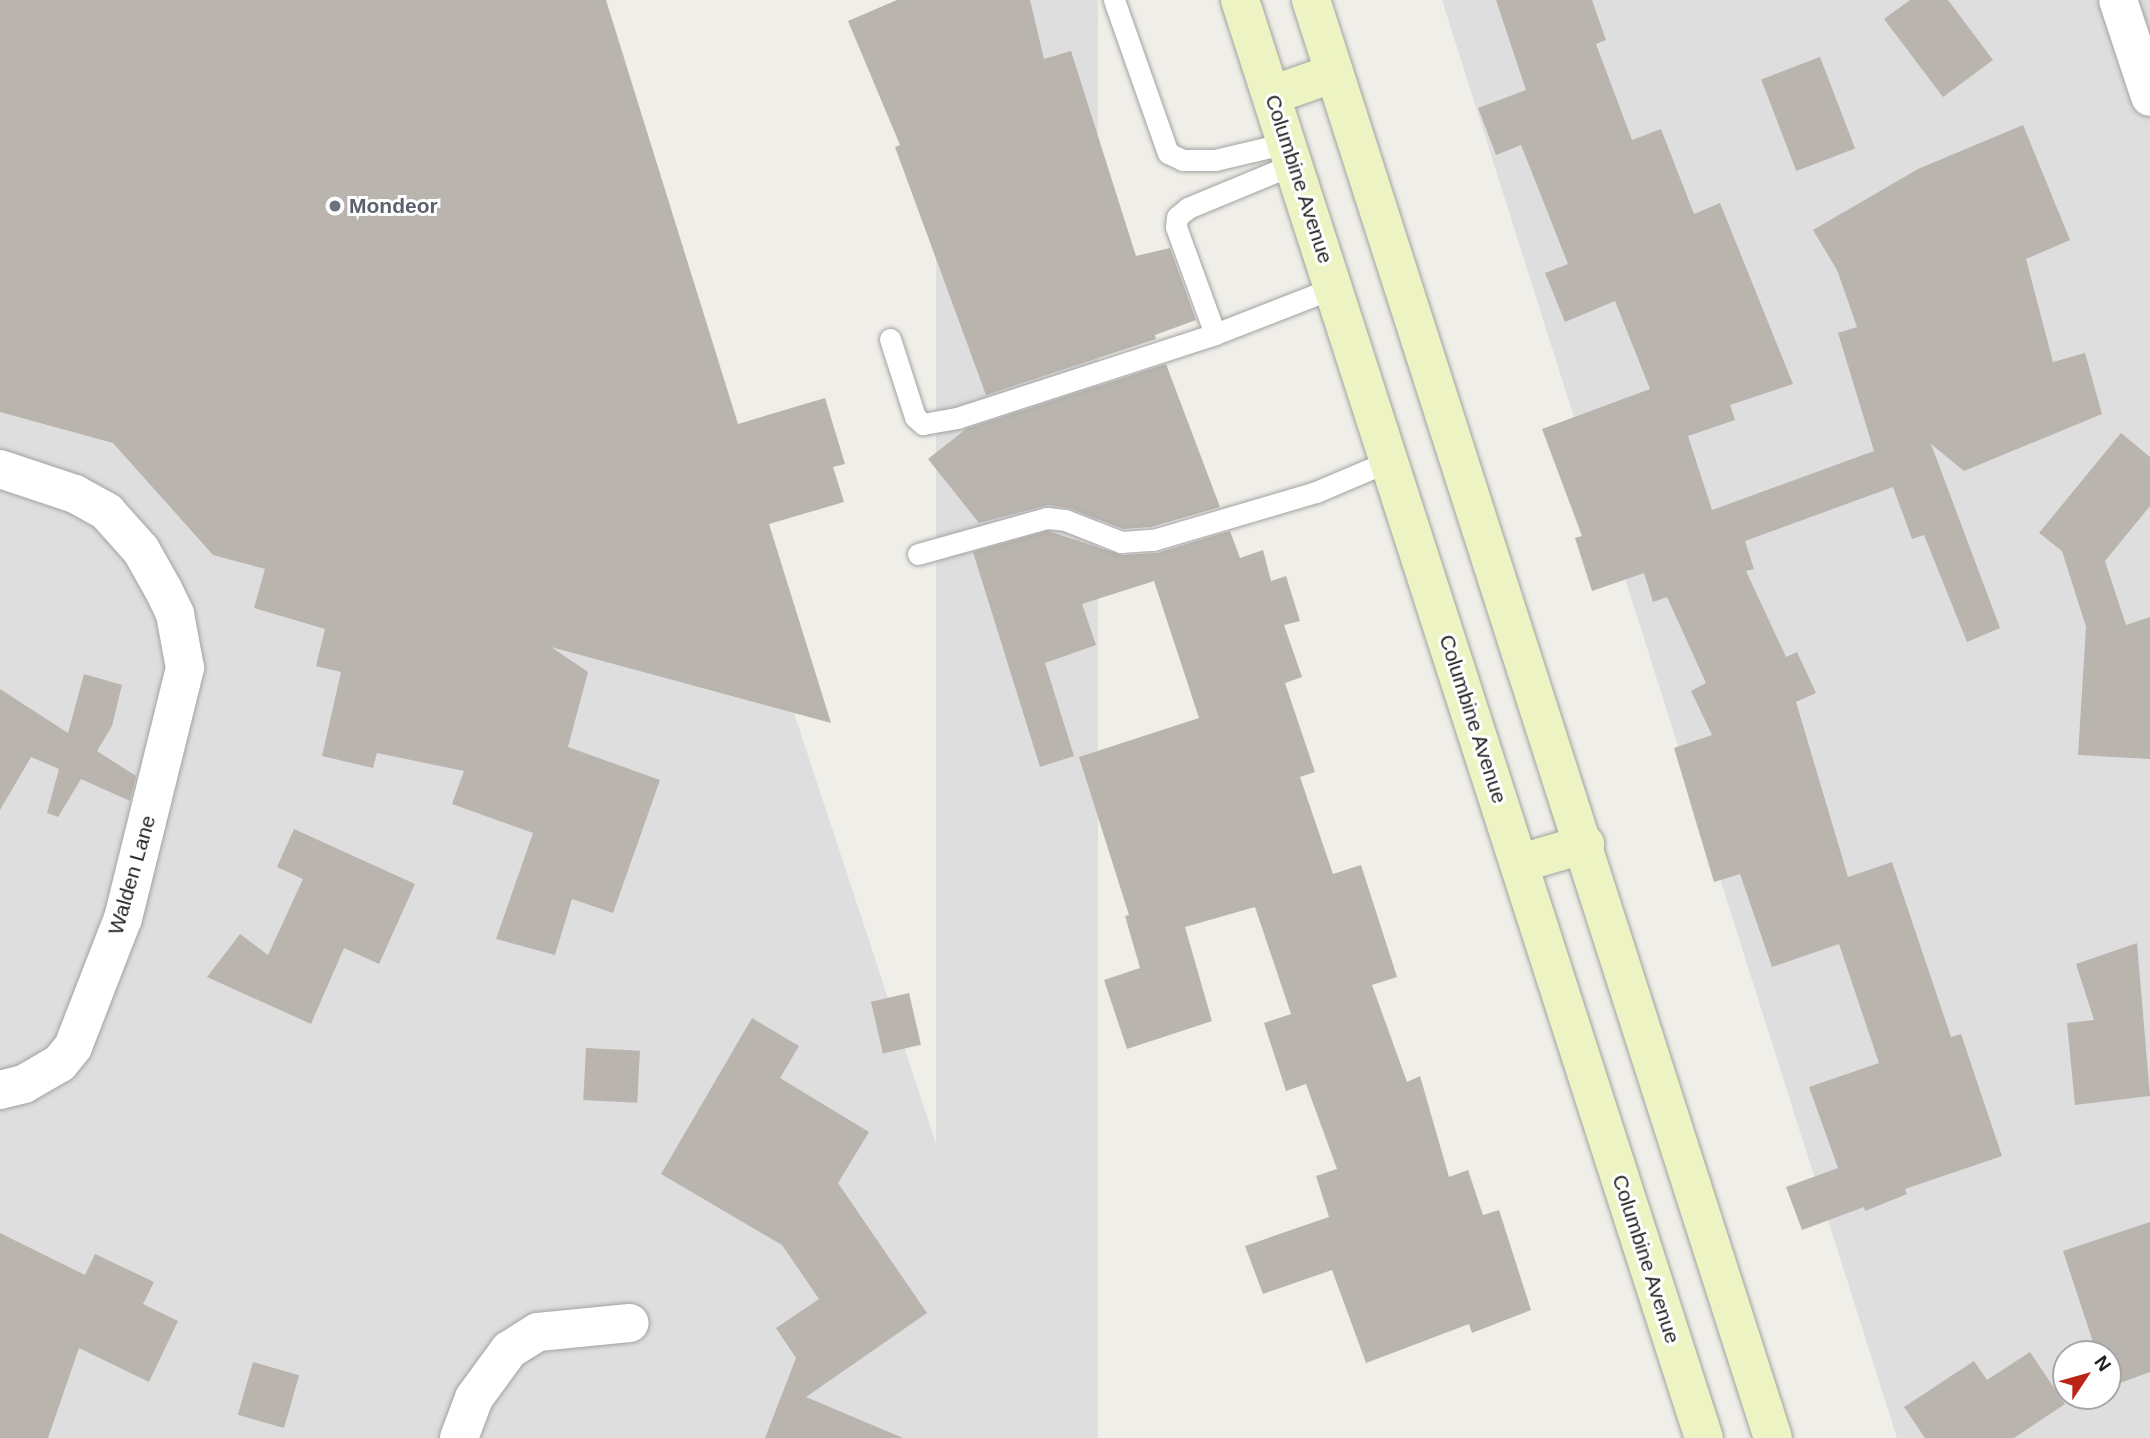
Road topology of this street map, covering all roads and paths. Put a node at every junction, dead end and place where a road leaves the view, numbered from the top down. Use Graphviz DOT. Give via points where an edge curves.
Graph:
graph roads {
  1 [pos="1114,0"];
  2 [pos="1240,0"];
  3 [pos="1311,0"];
  4 [pos="2119,0"];
  5 [pos="1334,74"];
  6 [pos="1272,95"];
  7 [pos="2150,97"];
  8 [pos="1290,153"];
  9 [pos="1333,288"];
  10 [pos="1215,334"];
  11 [pos="890,339"];
  12 [pos="1389,461"];
  13 [pos="0,469"];
  14 [pos="918,554"];
  15 [pos="1585,844"];
  16 [pos="1521,863"];
  17 [pos="0,1090"];
  18 [pos="630,1323"];
  19 [pos="459,1438"];
  20 [pos="1704,1438"];
  21 [pos="1773,1438"];
  1 -- 8 [label="lane" via="1168,153 1183,160 1215,160"];
  2 -- 6 [label="main road, Columbine Avenue"];
  3 -- 5 [label="main road"];
  4 -- 7 [label="street"];
  5 -- 6 [label="main road"];
  5 -- 15 [label="main road"];
  6 -- 8 [label="main road, Columbine Avenue"];
  8 -- 9 [label="main road, Columbine Avenue"];
  8 -- 10 [label="lane" via="1177,217 1176,226"];
  9 -- 10 [label="lane"];
  9 -- 12 [label="main road, Columbine Avenue"];
  10 -- 11 [label="lane" via="935,423 917,421"];
  12 -- 14 [label="lane" via="1317,492 1153,540 1121,542 1065,520 1047,518"];
  12 -- 16 [label="main road, Columbine Avenue"];
  13 -- 17 [label="street, Walden Lane" via="75,494 107,512 141,550 175,614 184,668 182,693 123,918 73,1047 60,1063 24,1084"];
  15 -- 16 [label="main road"];
  15 -- 21 [label="main road"];
  16 -- 20 [label="main road, Columbine Avenue"];
  18 -- 19 [label="street" via="538,1332 509,1350 474,1398"];
}
